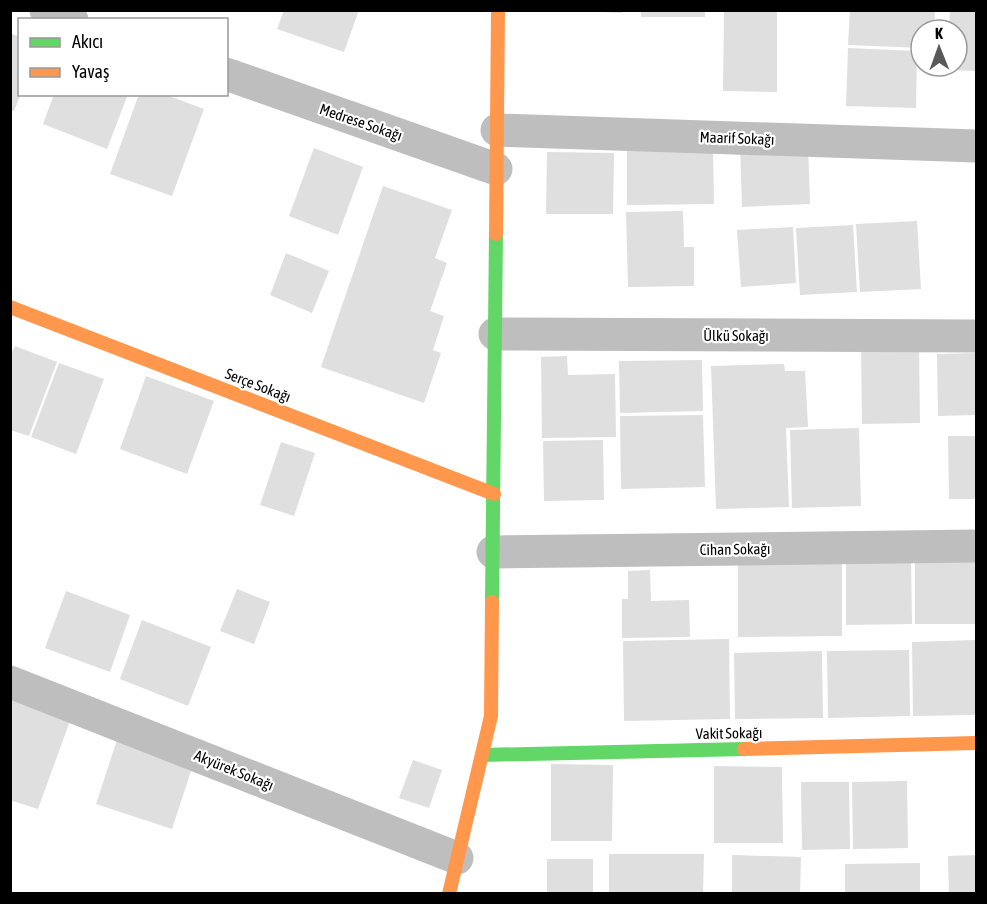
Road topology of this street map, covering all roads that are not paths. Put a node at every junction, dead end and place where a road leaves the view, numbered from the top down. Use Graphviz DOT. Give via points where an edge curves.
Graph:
graph roads {
  1 [pos="46,10"];
  2 [pos="498,10"];
  3 [pos="67,18"];
  4 [pos="228,75"];
  5 [pos="497,130"];
  6 [pos="976,146"];
  7 [pos="496,169"];
  8 [pos="10,307"];
  9 [pos="495,334"];
  10 [pos="976,336"];
  11 [pos="494,494"];
  12 [pos="976,546"];
  13 [pos="493,552"];
  14 [pos="10,682"];
  15 [pos="976,743"];
  16 [pos="482,755"];
  17 [pos="458,858"];
  18 [pos="449,894"];
  1 -- 3 [label="street"];
  2 -- 5 [label="street"];
  4 -- 7 [label="street, Medrese Sokağı"];
  5 -- 6 [label="street, Maarif Sokağı"];
  5 -- 7 [label="street"];
  7 -- 9 [label="street"];
  8 -- 11 [label="street, Serçe Sokağı"];
  9 -- 10 [label="street, Ülkü Sokağı"];
  9 -- 11 [label="street"];
  11 -- 13 [label="street"];
  12 -- 13 [label="street, Cihan Sokağı"];
  13 -- 16 [label="street" via="491,716"];
  14 -- 17 [label="street, Akyürek Sokağı"];
  15 -- 16 [label="street, Vakit Sokağı"];
  16 -- 17 [label="street"];
  17 -- 18 [label="street"];
}
